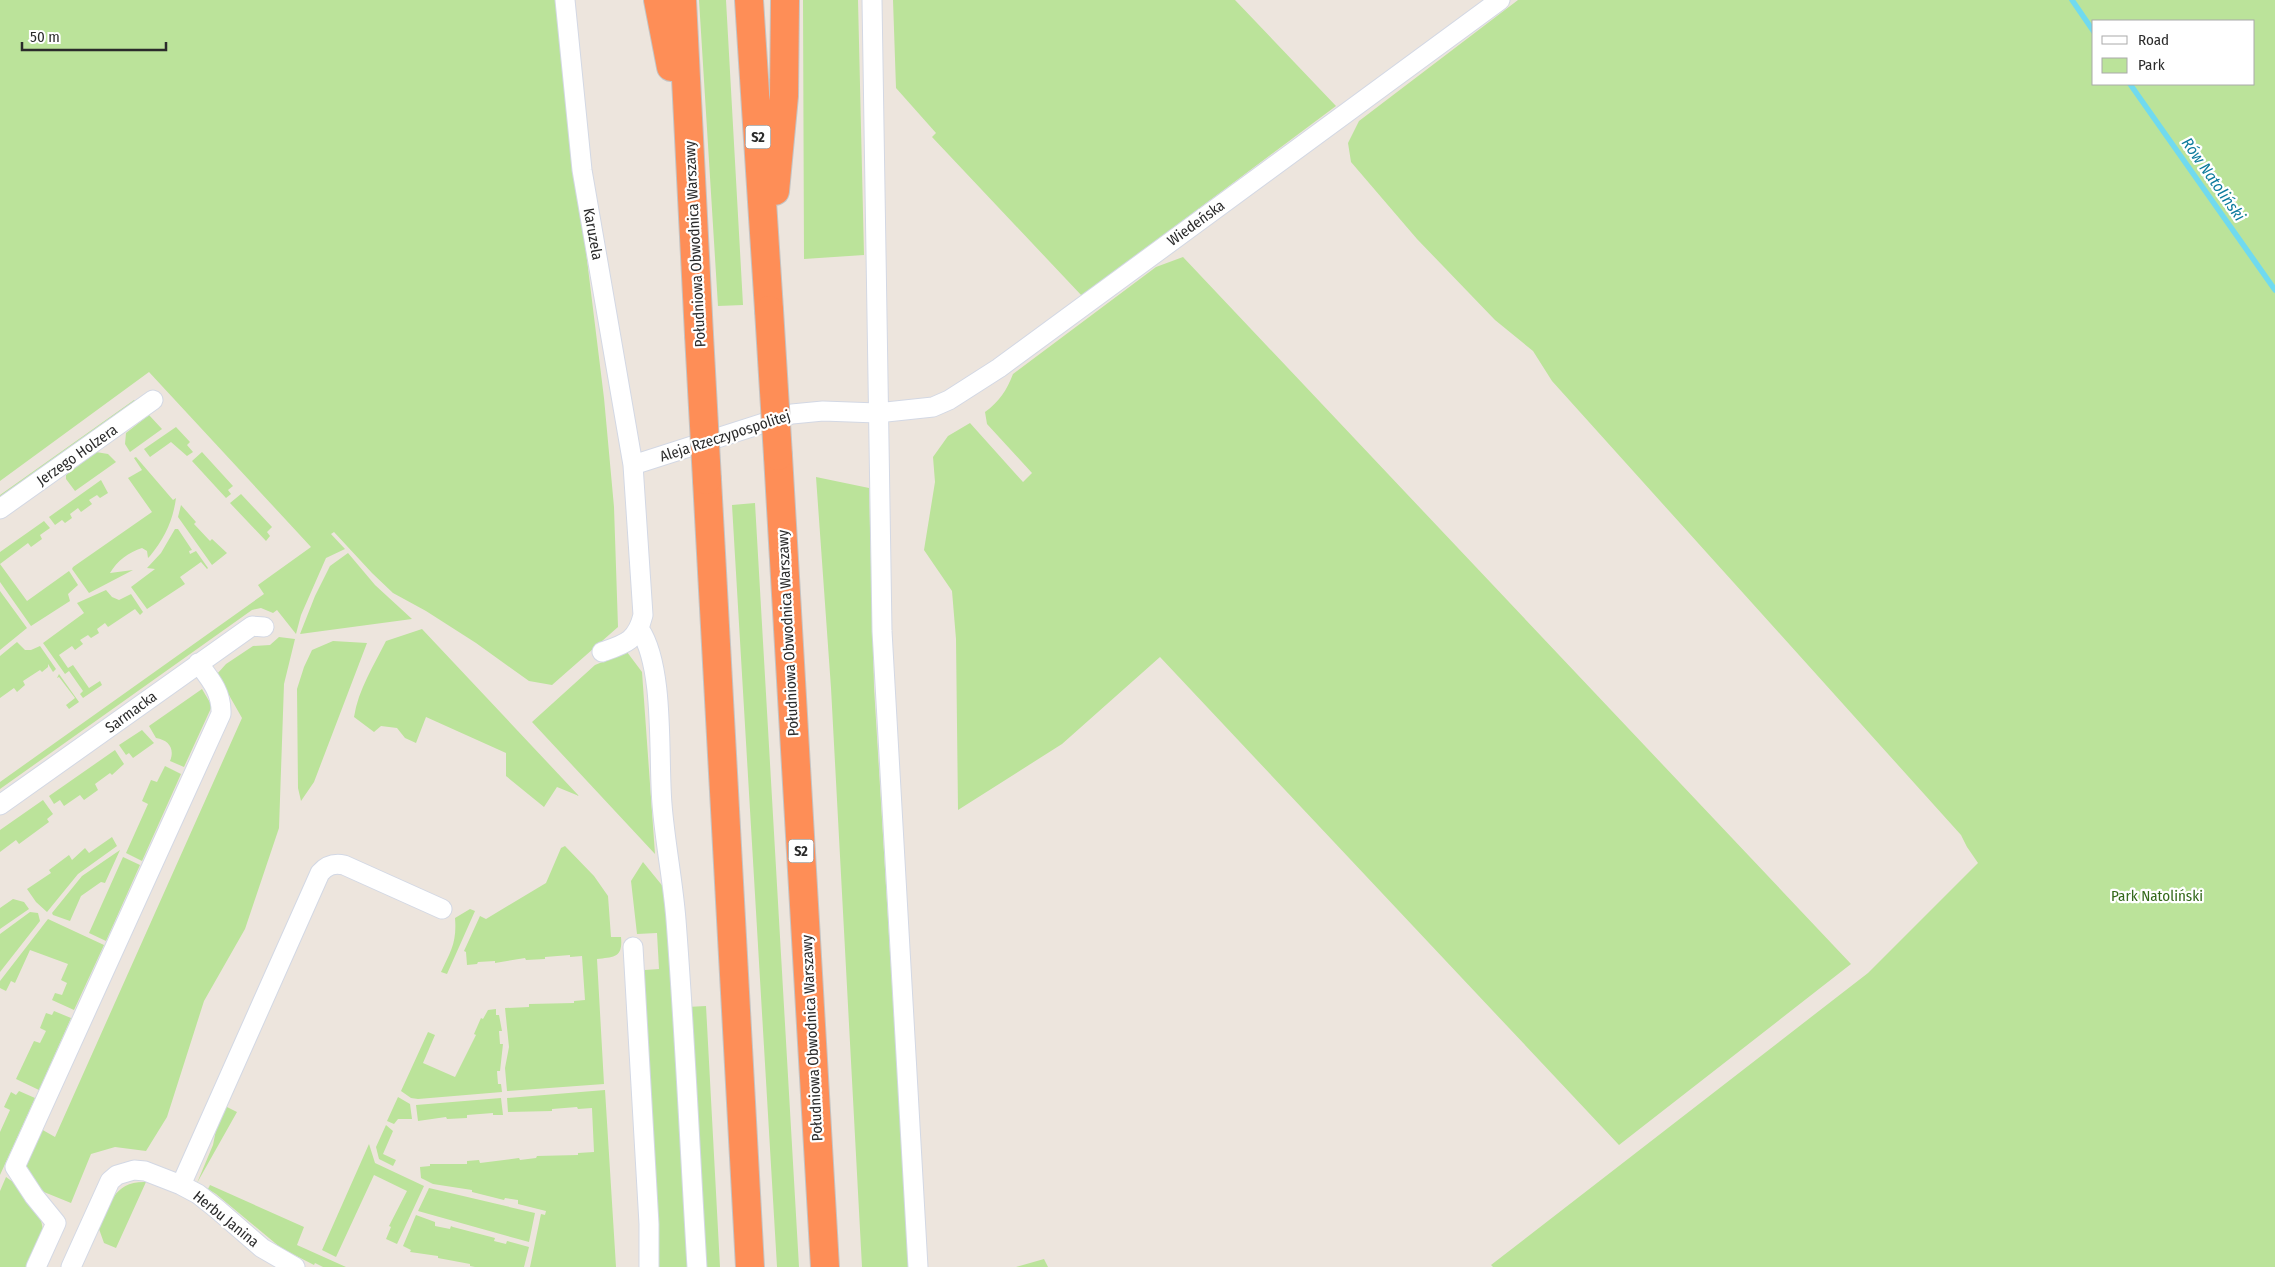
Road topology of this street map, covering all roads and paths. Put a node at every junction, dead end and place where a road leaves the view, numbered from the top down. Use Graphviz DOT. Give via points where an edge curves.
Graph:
graph roads {
  1 [pos="565,0"];
  2 [pos="658,0"];
  3 [pos="682,0"];
  4 [pos="749,0"];
  5 [pos="785,0"];
  6 [pos="872,0"];
  7 [pos="1500,0"];
  8 [pos="693,182"];
  9 [pos="767,274"];
  10 [pos="153,400"];
  11 [pos="877,413"];
  12 [pos="633,465"];
  13 [pos="0,509"];
  14 [pos="264,626"];
  15 [pos="640,630"];
  16 [pos="602,652"];
  17 [pos="198,663"];
  18 [pos="0,805"];
  19 [pos="442,909"];
  20 [pos="633,947"];
  21 [pos="181,1185"];
  22 [pos="36,1267"];
  23 [pos="71,1267"];
  24 [pos="296,1267"];
  25 [pos="649,1267"];
  26 [pos="697,1267"];
  27 [pos="750,1267"];
  28 [pos="825,1267"];
  29 [pos="918,1267"];
  1 -- 12 [label="street, Karuzela" via="582,170"];
  2 -- 8 [label="highway"];
  3 -- 8 [label="highway, Południowa Obwodnica Warszawy"];
  4 -- 9 [label="highway, Południowa Obwodnica Warszawy / S2"];
  5 -- 9 [label="highway" via="784,96"];
  6 -- 11 [label="street"];
  7 -- 11 [label="street, Wiedeńska" via="999,368 933,407"];
  8 -- 27 [label="highway, Południowa Obwodnica Warszawy, bridge" via="706,480"];
  9 -- 28 [label="highway, Południowa Obwodnica Warszawy / S2, bridge"];
  10 -- 13 [label="street, Jerzego Holzera"];
  11 -- 12 [label="street, Aleja Rzeczypospolitej" via="823,411 792,414"];
  11 -- 29 [label="street" via="884,693"];
  12 -- 15 [label="street, Karuzela" via="643,615"];
  14 -- 17 [label="street, Sarmacka" via="252,626"];
  15 -- 16 [label="street" via="620,646"];
  15 -- 26 [label="street" via="647,642 654,676 661,741 662,810 676,922"];
  17 -- 18 [label="street, Sarmacka"];
  17 -- 22 [label="street" via="218,690 222,701 221,714 15,1167 56,1223"];
  19 -- 21 [label="street" via="344,865 325,868 312,890"];
  20 -- 25 [label="street"];
  21 -- 23 [label="street, Herbu Janina" via="145,1171 125,1172 110,1181"];
  21 -- 24 [label="street, Herbu Janina" via="198,1194 262,1248"];
}
